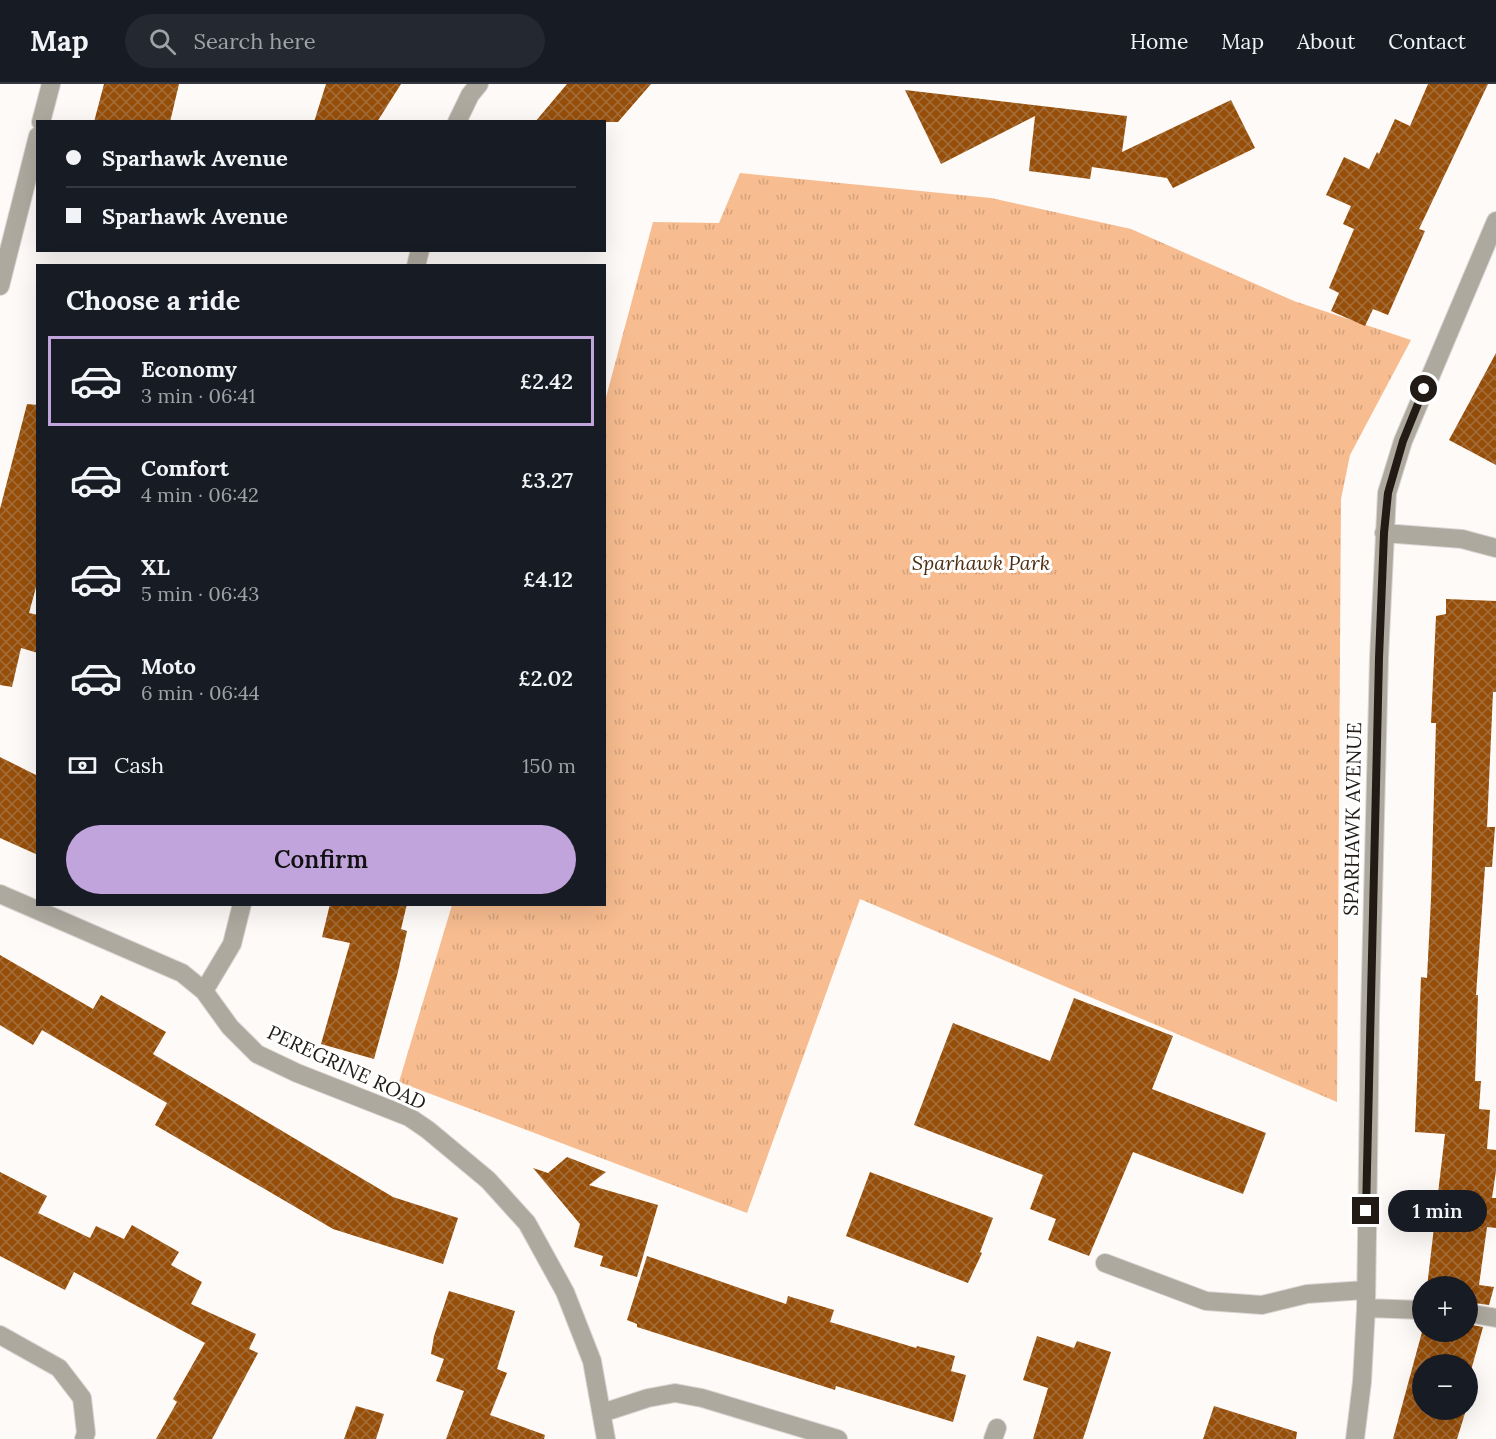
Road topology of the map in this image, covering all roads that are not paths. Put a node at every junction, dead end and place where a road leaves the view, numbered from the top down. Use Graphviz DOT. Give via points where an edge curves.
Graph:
graph roads {
  1 [pos="51,84"];
  2 [pos="479,84"];
  3 [pos="42,120"];
  4 [pos="458,120"];
  5 [pos="36,144"];
  6 [pos="1496,221"];
  7 [pos="0,286"];
  8 [pos="1384,533"];
  9 [pos="1496,548"];
  10 [pos="0,894"];
  11 [pos="242,906"];
  12 [pos="204,991"];
  13 [pos="1104,1263"];
  14 [pos="1366,1299"];
  15 [pos="1412,1308"];
  16 [pos="1478,1315"];
  17 [pos="1496,1318"];
  18 [pos="0,1335"];
  19 [pos="602,1413"];
  20 [pos="84,1439"];
  21 [pos="606,1439"];
  22 [pos="838,1439"];
  23 [pos="1355,1439"];
  1 -- 3 [label="street"];
  2 -- 4 [label="street"];
  5 -- 7 [label="street"];
  6 -- 8 [label="street, SPARHAWK AVENUE" via="1403,441 1388,493"];
  8 -- 9 [label="street" via="1462,539"];
  8 -- 14 [label="street, SPARHAWK AVENUE"];
  10 -- 12 [label="street, PEREGRINE ROAD" via="182,973"];
  11 -- 12 [label="street" via="232,944"];
  12 -- 19 [label="street, PEREGRINE ROAD" via="230,1027 257,1054 409,1117 488,1180 527,1223 565,1292 592,1361"];
  13 -- 14 [label="street" via="1206,1300 1262,1305 1307,1294"];
  14 -- 15 [label="street"];
  14 -- 23 [label="street, SPARHAWK AVENUE"];
  16 -- 17 [label="street"];
  18 -- 20 [label="street" via="59,1368 82,1398"];
  19 -- 21 [label="street, PEREGRINE ROAD"];
  19 -- 22 [label="street" via="675,1394 702,1398"];
}
